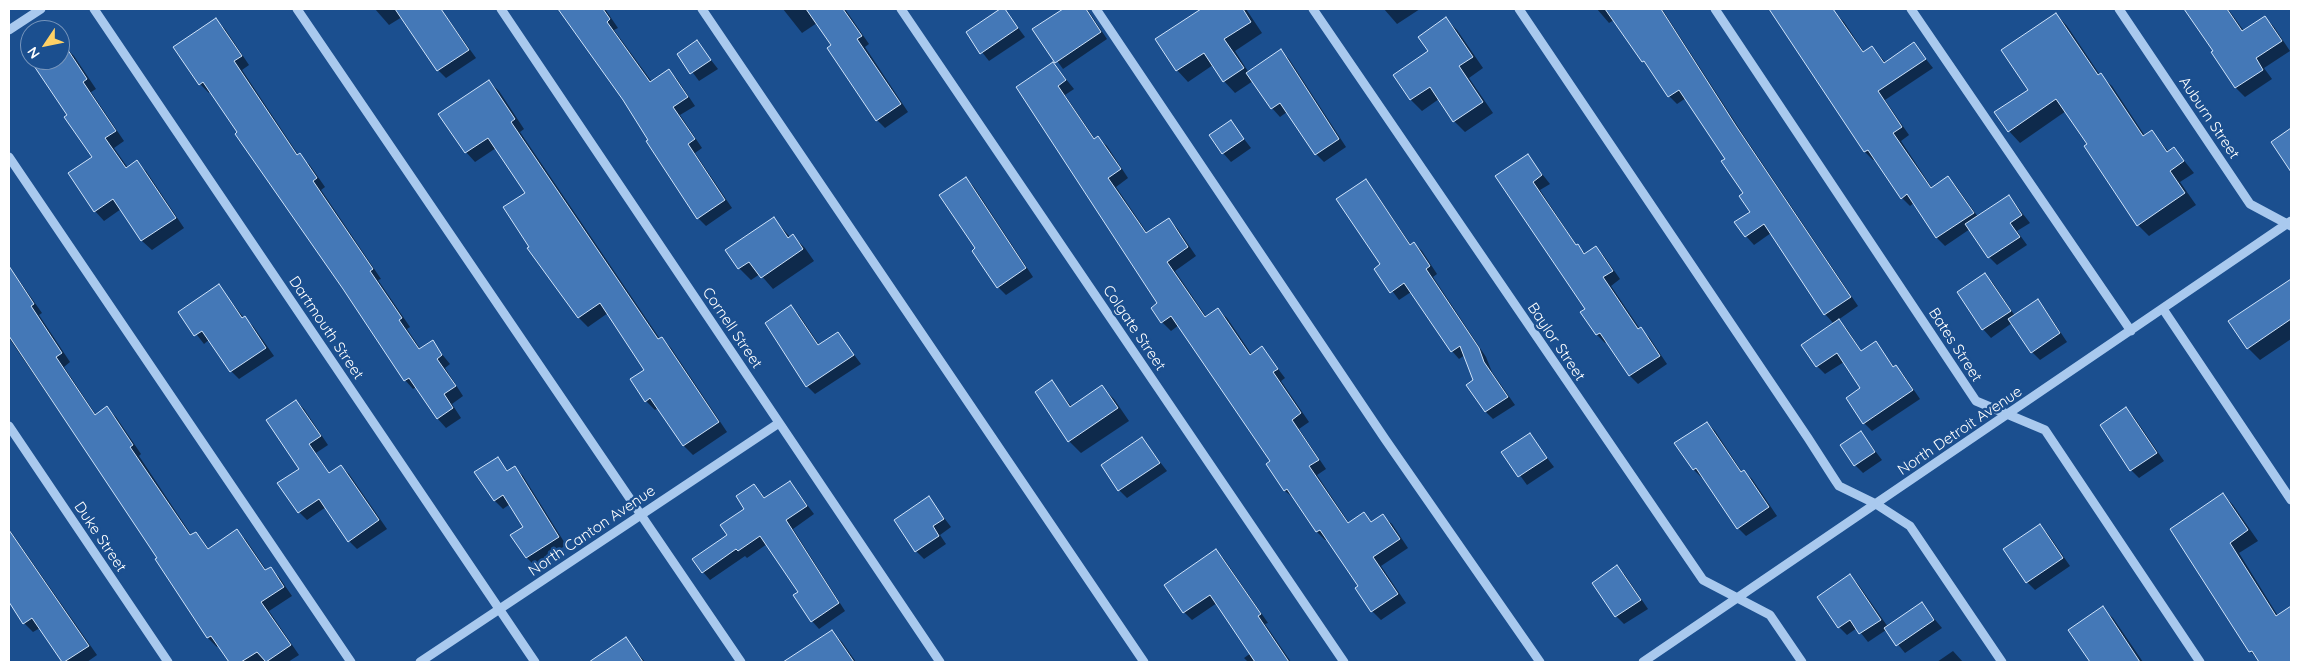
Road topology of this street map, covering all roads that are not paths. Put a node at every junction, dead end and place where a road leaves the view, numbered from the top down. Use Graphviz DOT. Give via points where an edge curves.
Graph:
graph roads {
  1 [pos="41,9"];
  2 [pos="94,9"];
  3 [pos="297,9"];
  4 [pos="501,9"];
  5 [pos="702,9"];
  6 [pos="901,9"];
  7 [pos="1096,9"];
  8 [pos="1313,9"];
  9 [pos="1519,9"];
  10 [pos="1715,9"];
  11 [pos="1911,9"];
  12 [pos="2119,9"];
  13 [pos="9,30"];
  14 [pos="9,156"];
  15 [pos="2290,224"];
  16 [pos="2163,309"];
  17 [pos="2131,331"];
  18 [pos="2008,415"];
  19 [pos="779,423"];
  20 [pos="9,426"];
  21 [pos="2291,500"];
  22 [pos="1876,504"];
  23 [pos="640,515"];
  24 [pos="1737,598"];
  25 [pos="500,609"];
  26 [pos="168,662"];
  27 [pos="351,662"];
  28 [pos="420,662"];
  29 [pos="535,662"];
  30 [pos="741,662"];
  31 [pos="940,662"];
  32 [pos="1144,662"];
  33 [pos="1344,662"];
  34 [pos="1540,662"];
  35 [pos="1644,662"];
  36 [pos="1802,662"];
  37 [pos="2002,662"];
  38 [pos="2200,662"];
  1 -- 13 [label="street"];
  2 -- 25 [label="street, Dartmouth Street"];
  3 -- 23 [label="street"];
  4 -- 19 [label="street, Cornell Street"];
  5 -- 32 [label="street"];
  6 -- 33 [label="street, Colgate Street"];
  7 -- 34 [label="street"];
  8 -- 24 [label="street, Baylor Street" via="1703,580"];
  9 -- 22 [label="street" via="1839,486"];
  10 -- 18 [label="street, Bates Street" via="1976,401"];
  11 -- 17 [label="street"];
  12 -- 15 [label="street, Auburn Street" via="2250,204"];
  14 -- 27 [label="street"];
  15 -- 16 [label="street, North Detroit Avenue"];
  16 -- 17 [label="street, North Detroit Avenue"];
  16 -- 21 [label="street"];
  17 -- 18 [label="street, North Detroit Avenue"];
  18 -- 22 [label="street, North Detroit Avenue"];
  18 -- 38 [label="street, Bates Street" via="2045,430"];
  19 -- 23 [label="street, North Canton Avenue"];
  19 -- 31 [label="street, Cornell Street"];
  20 -- 26 [label="street, Duke Street"];
  22 -- 24 [label="street, North Detroit Avenue"];
  22 -- 37 [label="street" via="1910,526"];
  23 -- 25 [label="street, North Canton Avenue"];
  23 -- 30 [label="street"];
  24 -- 35 [label="street, North Detroit Avenue"];
  24 -- 36 [label="street, Baylor Street" via="1770,615"];
  25 -- 28 [label="street, North Canton Avenue"];
  25 -- 29 [label="street, Dartmouth Street"];
}
